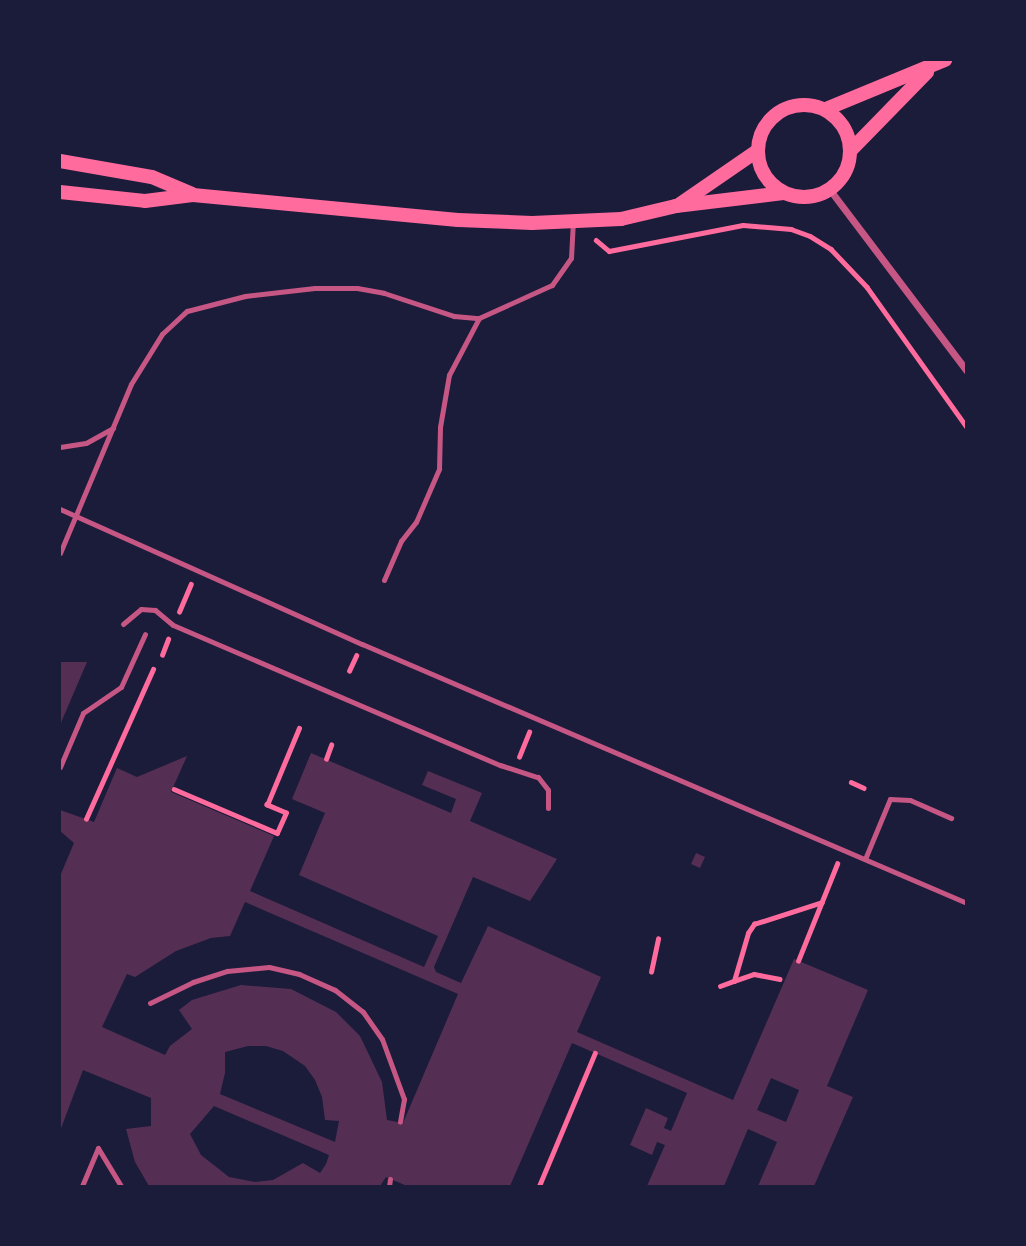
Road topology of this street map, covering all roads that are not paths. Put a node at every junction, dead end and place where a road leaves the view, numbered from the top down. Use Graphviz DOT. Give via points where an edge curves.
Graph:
graph roads {
  1 [pos="939,63"];
  2 [pos="826,109"];
  3 [pos="851,150"];
  4 [pos="757,151"];
  5 [pos="60,161"];
  6 [pos="830,190"];
  7 [pos="60,192"];
  8 [pos="783,193"];
  9 [pos="193,195"];
  10 [pos="676,206"];
  11 [pos="573,221"];
  12 [pos="479,318"];
  13 [pos="967,371"];
  14 [pos="113,428"];
  15 [pos="60,447"];
  16 [pos="60,509"];
  17 [pos="75,517"];
  18 [pos="60,553"];
  19 [pos="384,580"];
  20 [pos="123,624"];
  21 [pos="145,634"];
  22 [pos="60,767"];
  23 [pos="548,808"];
  24 [pos="951,818"];
  25 [pos="865,859"];
  26 [pos="967,903"];
  27 [pos="150,1003"];
  28 [pos="400,1122"];
  29 [pos="82,1186"];
  30 [pos="121,1186"];
  1 -- 2 [label="main road"];
  1 -- 3 [label="main road"];
  2 -- 3 [label="main road" via="837,119"];
  2 -- 4 [label="main road" via="788,106 766,124"];
  3 -- 6 [label="main road" via="842,180"];
  4 -- 8 [label="main road" via="765,175"];
  4 -- 10 [label="main road"];
  5 -- 9 [label="main road" via="152,177"];
  6 -- 8 [label="main road" via="815,196"];
  6 -- 13 [label="street"];
  7 -- 9 [label="main road" via="145,201"];
  8 -- 10 [label="main road"];
  9 -- 11 [label="main road" via="458,220"];
  10 -- 11 [label="main road" via="621,219"];
  11 -- 12 [label="lane" via="571,258 552,285"];
  12 -- 14 [label="lane" via="454,316 357,288 315,288 201,305 176,319 162,334 131,384"];
  12 -- 19 [label="lane" via="449,375 439,469"];
  14 -- 15 [label="lane" via="86,443"];
  14 -- 17 [label="lane"];
  16 -- 17 [label="lane"];
  17 -- 18 [label="lane"];
  17 -- 25 [label="lane"];
  20 -- 23 [label="lane" via="141,609 155,610 173,625 500,765 538,776 548,790"];
  21 -- 22 [label="lane" via="121,687 83,713"];
  24 -- 25 [label="lane" via="910,800 890,799"];
  25 -- 26 [label="lane"];
  27 -- 28 [label="lane" via="227,971 269,967 335,990 363,1012 382,1039 404,1099"];
  29 -- 30 [label="lane" via="98,1148"];
}
